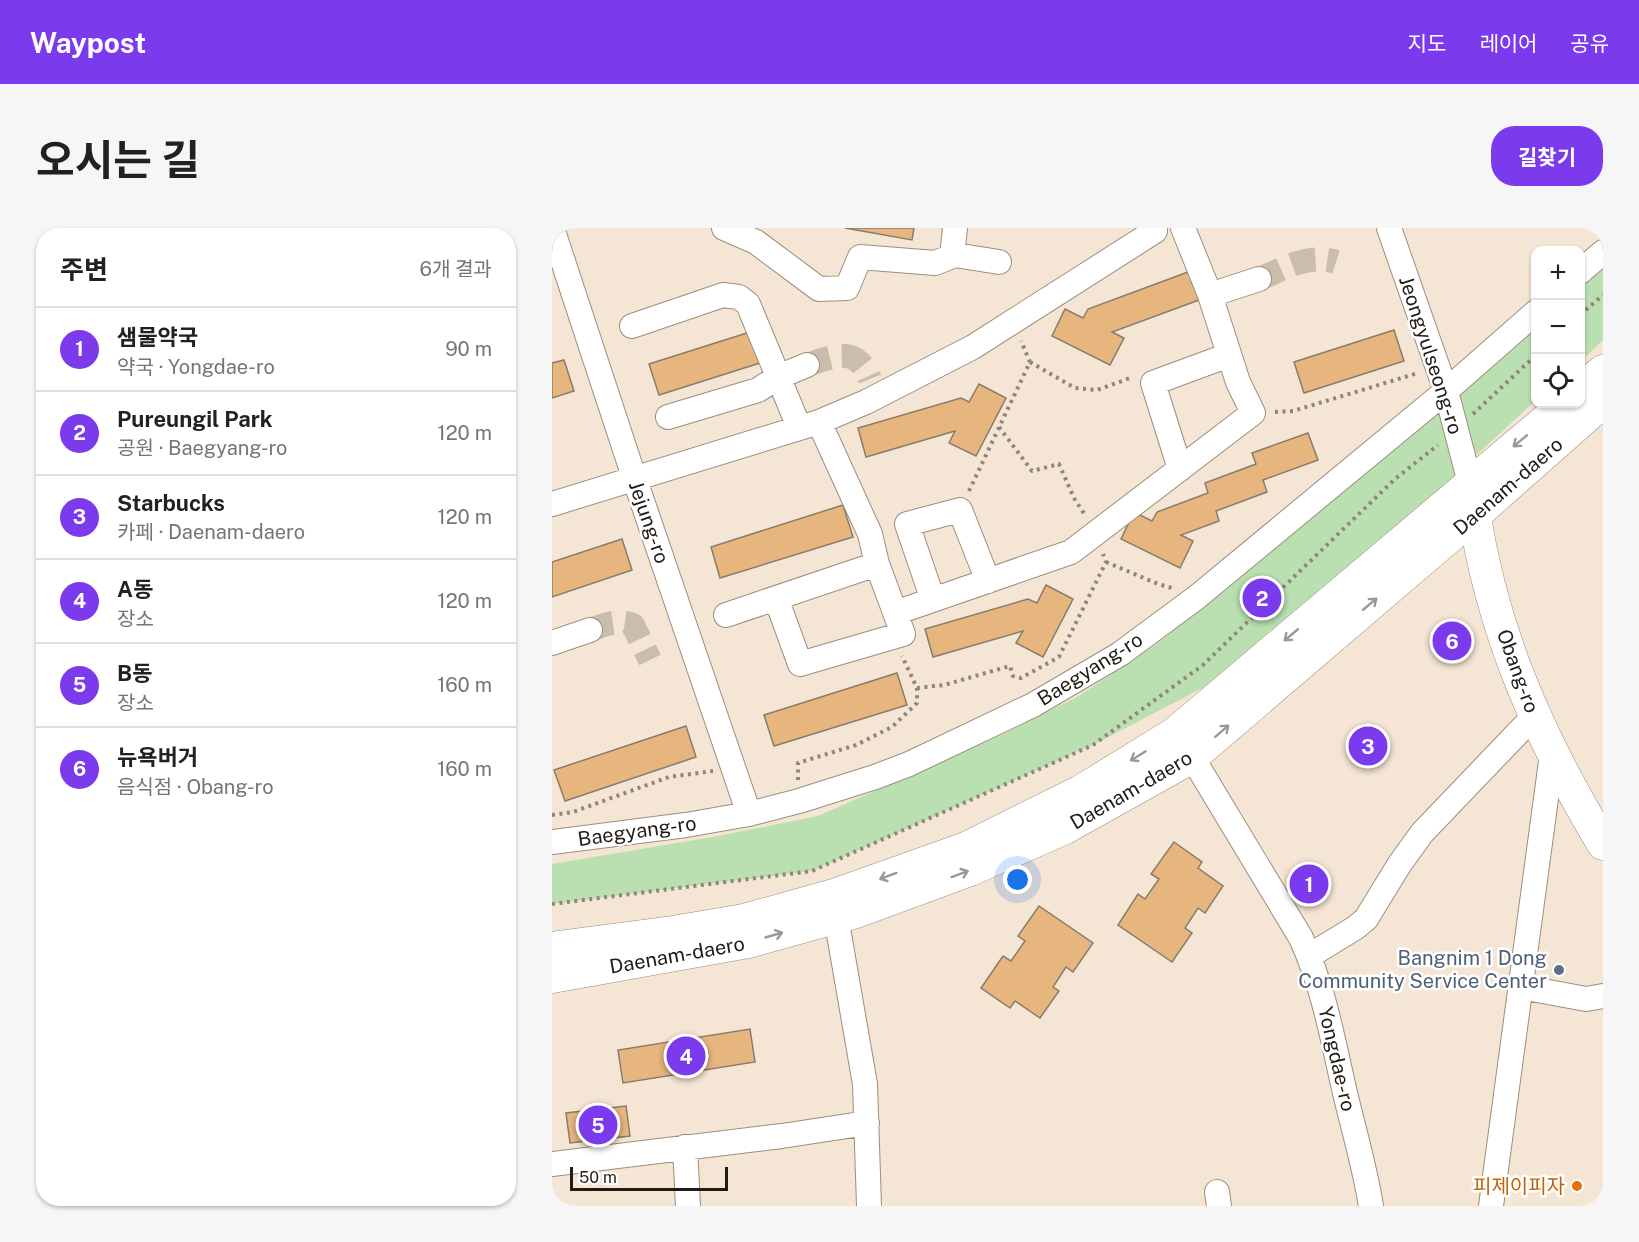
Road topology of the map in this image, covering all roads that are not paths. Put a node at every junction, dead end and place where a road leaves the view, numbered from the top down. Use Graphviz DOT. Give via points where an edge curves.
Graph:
graph roads {
  1 [pos="552,228"];
  2 [pos="724,228"];
  3 [pos="955,228"];
  4 [pos="1183,228"];
  5 [pos="1389,228"];
  6 [pos="1158,229"];
  7 [pos="1603,252"];
  8 [pos="952,256"];
  9 [pos="999,262"];
  10 [pos="1585,268"];
  11 [pos="1259,279"];
  12 [pos="1210,295"];
  13 [pos="1531,316"];
  14 [pos="632,326"];
  15 [pos="1229,355"];
  16 [pos="807,365"];
  17 [pos="778,376"];
  18 [pos="1596,382"];
  19 [pos="1446,391"];
  20 [pos="1560,408"];
  21 [pos="668,417"];
  22 [pos="809,424"];
  23 [pos="1180,469"];
  24 [pos="635,480"];
  25 [pos="1470,483"];
  26 [pos="552,504"];
  27 [pos="1475,515"];
  28 [pos="877,564"];
  29 [pos="988,581"];
  30 [pos="777,598"];
  31 [pos="933,600"];
  32 [pos="895,613"];
  33 [pos="726,615"];
  34 [pos="590,630"];
  35 [pos="552,643"];
  36 [pos="1534,716"];
  37 [pos="1183,745"];
  38 [pos="1552,754"];
  39 [pos="749,814"];
  40 [pos="552,842"];
  41 [pos="1603,844"];
  42 [pos="835,906"];
  43 [pos="552,948"];
  44 [pos="1309,956"];
  45 [pos="552,976"];
  46 [pos="1521,987"];
  47 [pos="1603,996"];
  48 [pos="867,1123"];
  49 [pos="685,1147"];
  50 [pos="552,1164"];
  51 [pos="688,1206"];
  52 [pos="869,1206"];
  53 [pos="1371,1206"];
  54 [pos="1491,1206"];
  1 -- 24 [label="street, Jejung-ro"];
  2 -- 8 [label="street" via="756,242 819,289 847,288 860,257 935,263"];
  3 -- 8 [label="street"];
  4 -- 12 [label="street"];
  5 -- 19 [label="street, Jeongyulseong-ro"];
  6 -- 22 [label="street" via="973,347 866,402"];
  7 -- 10 [label="street"];
  8 -- 9 [label="street"];
  11 -- 12 [label="street"];
  12 -- 15 [label="street"];
  13 -- 19 [label="street, Baegyang-ro"];
  14 -- 17 [label="street" via="723,295 739,297 748,304"];
  15 -- 23 [label="street" via="1253,413"];
  15 -- 23 [label="street" via="1153,383"];
  16 -- 17 [label="street"];
  17 -- 21 [label="street" via="758,390"];
  17 -- 22 [label="street"];
  18 -- 27 [label="main road, Daenam-daero"];
  19 -- 25 [label="street, Jeongyulseong-ro"];
  19 -- 39 [label="street, Baegyang-ro" via="1197,597 1120,654 1033,705 909,764"];
  20 -- 25 [label="main road, Daenam-daero, one-way"];
  22 -- 24 [label="street"];
  22 -- 28 [label="street" via="870,534"];
  23 -- 29 [label="street" via="1071,552"];
  24 -- 26 [label="street"];
  24 -- 39 [label="street, Jejung-ro"];
  25 -- 27 [label="main road, Obang-ro"];
  25 -- 37 [label="main road, Daenam-daero, one-way"];
  27 -- 36 [label="main road, Obang-ro" via="1489,586 1511,660"];
  37 -- 27 [label="main road, Daenam-daero, one-way"];
  28 -- 30 [label="street"];
  28 -- 32 [label="street"];
  29 -- 31 [label="street"];
  29 -- 31 [label="street" via="960,510 907,524"];
  30 -- 32 [label="street" via="801,664 903,634"];
  30 -- 33 [label="street"];
  31 -- 32 [label="street"];
  34 -- 35 [label="street"];
  36 -- 38 [label="main road, Obang-ro"];
  36 -- 44 [label="street" via="1422,834 1366,920"];
  37 -- 42 [label="main road, Daenam-daero" via="1055,833 970,870 856,912"];
  37 -- 44 [label="street, Yongdae-ro"];
  38 -- 41 [label="main road, Obang-ro"];
  38 -- 46 [label="street"];
  39 -- 40 [label="street, Baegyang-ro"];
  42 -- 43 [label="main road, Daenam-daero"];
  45 -- 42 [label="main road, Daenam-daero, one-way" via="748,942"];
  42 -- 48 [label="street" via="865,1084"];
  44 -- 53 [label="street, Yongdae-ro" via="1326,1010"];
  46 -- 47 [label="street" via="1586,999"];
  46 -- 54 [label="street"];
  48 -- 49 [label="street"];
  48 -- 52 [label="street"];
  49 -- 50 [label="street"];
  49 -- 51 [label="street"];
}
